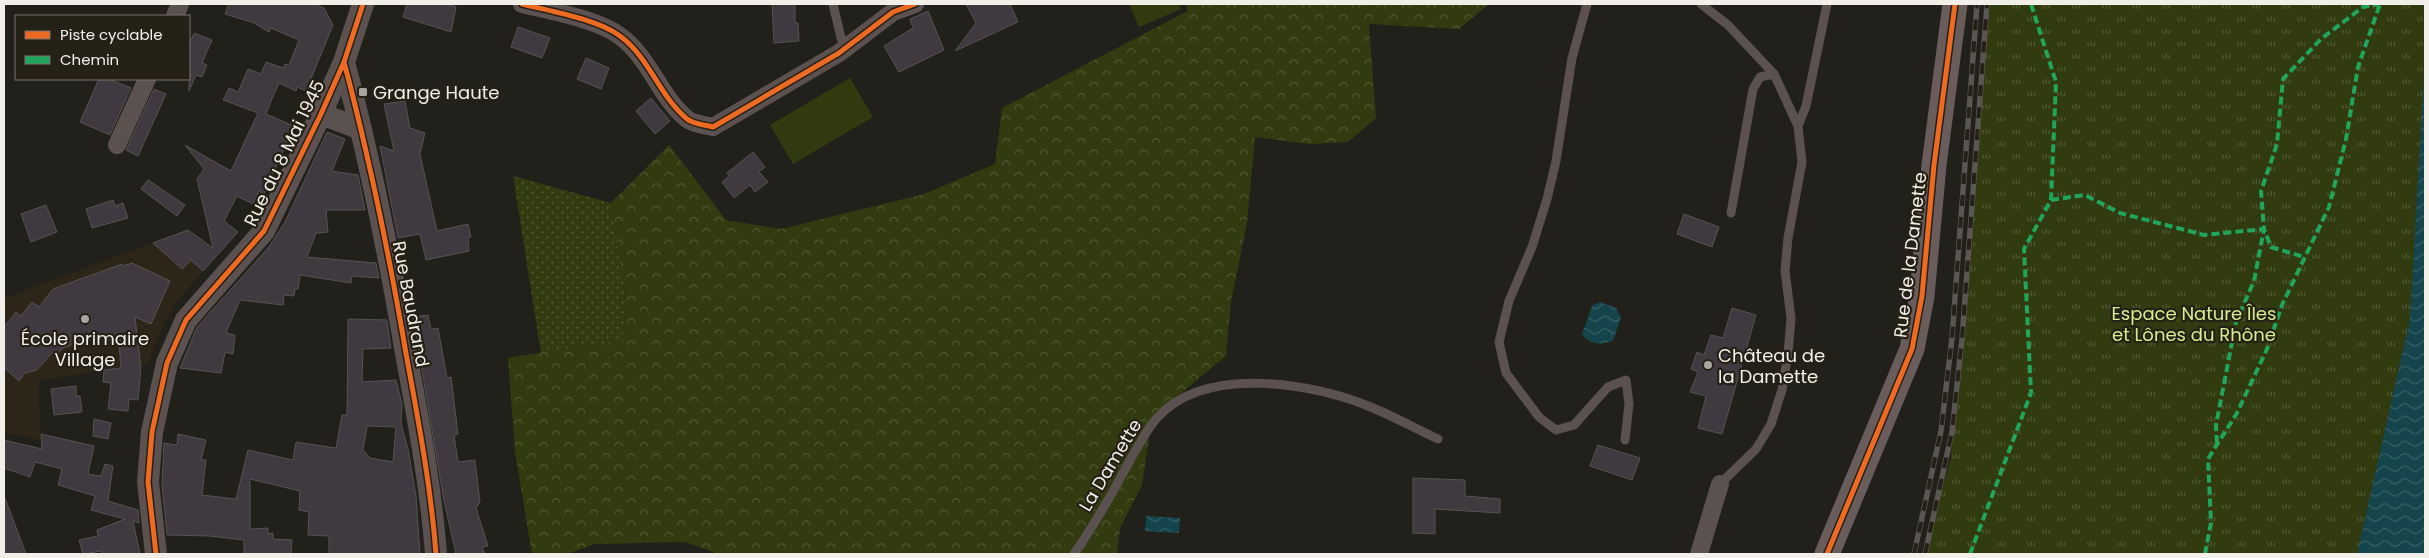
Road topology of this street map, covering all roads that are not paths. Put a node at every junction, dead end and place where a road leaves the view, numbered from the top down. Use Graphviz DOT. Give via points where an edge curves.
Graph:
graph roads {
  1 [pos="522,4"];
  2 [pos="833,4"];
  3 [pos="915,4"];
  4 [pos="1587,4"];
  5 [pos="1701,4"];
  6 [pos="1827,4"];
  7 [pos="1955,4"];
  8 [pos="358,6"];
  9 [pos="848,46"];
  10 [pos="344,62"];
  11 [pos="1774,74"];
  12 [pos="147,80"];
  13 [pos="321,114"];
  14 [pos="1798,126"];
  15 [pos="361,129"];
  16 [pos="117,146"];
  17 [pos="1731,213"];
  18 [pos="1438,440"];
  19 [pos="1625,440"];
  20 [pos="1720,484"];
  21 [pos="156,554"];
  22 [pos="436,554"];
  23 [pos="1074,554"];
  24 [pos="1699,554"];
  25 [pos="1827,554"];
  1 -- 9 [label="street" via="582,19 619,35 640,54 664,93 688,120 713,126"];
  2 -- 9 [label="lane" via="841,38"];
  3 -- 9 [label="street" via="893,12"];
  4 -- 19 [label="lane" via="1572,58 1547,199 1532,247 1509,301 1499,342 1506,373 1539,417 1556,430 1574,425 1608,387 1626,380 1629,404"];
  5 -- 11 [label="lane" via="1728,25"];
  6 -- 14 [label="lane" via="1806,106"];
  7 -- 25 [label="main road, Rue de la Damette" via="1934,165 1922,296 1912,349"];
  8 -- 10 [label="street, Rue du 8 Mai 1945"];
  10 -- 13 [label="street, Rue du 8 Mai 1945"];
  10 -- 15 [label="street, Rue Baudrand"];
  11 -- 14 [label="lane"];
  11 -- 17 [label="lane" via="1760,77 1753,89"];
  12 -- 16 [label="street"];
  13 -- 15 [label="street"];
  13 -- 21 [label="street, Rue du 8 Mai 1945" via="264,231 186,320 167,363 152,432 148,482"];
  14 -- 20 [label="lane" via="1802,162 1785,271 1791,318 1782,390 1771,424 1756,449"];
  15 -- 22 [label="street, Rue Baudrand" via="398,303 432,499"];
  18 -- 23 [label="lane, La Damette" via="1372,407 1315,389 1254,383 1220,385 1190,394 1158,417 1142,439"];
  20 -- 24 [label="street"];
}
